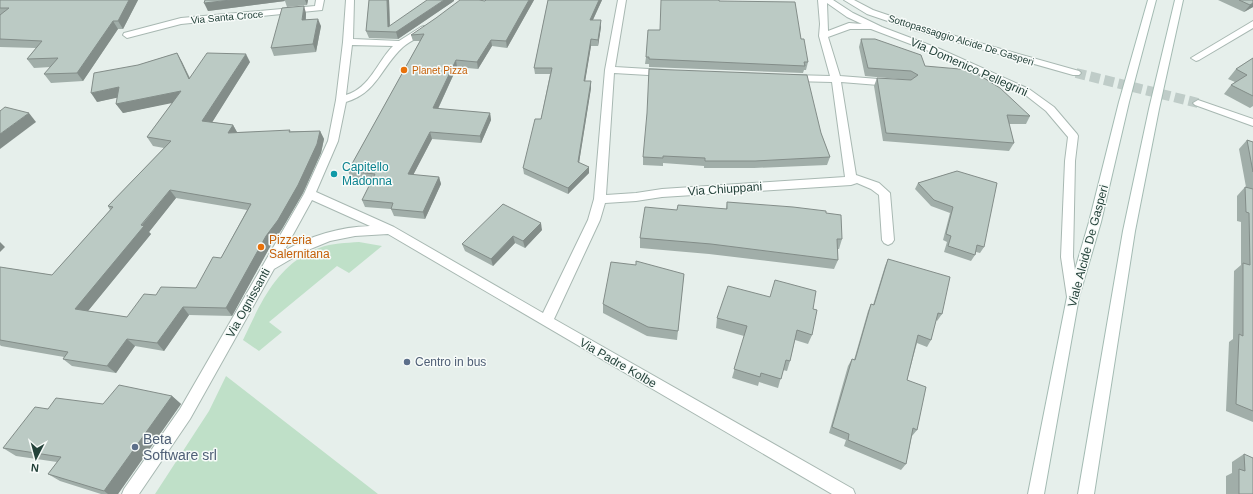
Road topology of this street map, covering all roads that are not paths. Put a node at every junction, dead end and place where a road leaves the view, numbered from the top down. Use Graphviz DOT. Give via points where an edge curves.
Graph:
graph roads {
  1 [pos="320,0"];
  2 [pos="350,0"];
  3 [pos="622,0"];
  4 [pos="822,0"];
  5 [pos="827,0"];
  6 [pos="848,0"];
  7 [pos="1152,0"];
  8 [pos="1179,0"];
  9 [pos="434,22"];
  10 [pos="1253,24"];
  11 [pos="879,29"];
  12 [pos="127,34"];
  13 [pos="823,36"];
  14 [pos="348,42"];
  15 [pos="400,44"];
  16 [pos="1196,58"];
  17 [pos="610,70"];
  18 [pos="672,73"];
  19 [pos="1076,73"];
  20 [pos="780,77"];
  21 [pos="836,79"];
  22 [pos="901,83"];
  23 [pos="341,100"];
  24 [pos="1198,103"];
  25 [pos="1253,123"];
  26 [pos="851,181"];
  27 [pos="310,194"];
  28 [pos="600,199"];
  29 [pos="390,230"];
  30 [pos="888,240"];
  31 [pos="268,267"];
  32 [pos="1073,297"];
  33 [pos="546,322"];
  34 [pos="130,494"];
  35 [pos="847,494"];
  36 [pos="1036,494"];
  37 [pos="1086,494"];
  1 -- 12 [label="street, Via Santa Croce" via="319,8 181,21"];
  2 -- 14 [label="street"];
  3 -- 17 [label="street"];
  4 -- 13 [label="street"];
  5 -- 11 [label="street, Via Domenico Pellegrini"];
  6 -- 19 [label="street, Sottopassaggio Alcide De Gasperi" via="870,12 917,28"];
  7 -- 32 [label="street, Viale Alcide De Gasperi"];
  8 -- 37 [label="street" via="1129,231"];
  9 -- 15 [label="street"];
  10 -- 16 [label="street"];
  11 -- 13 [label="street, Via Domenico Pellegrini" via="849,26"];
  11 -- 32 [label="street, Via Domenico Pellegrini" via="937,51 1026,91 1050,109 1073,136 1067,257"];
  13 -- 21 [label="street"];
  14 -- 15 [label="street"];
  14 -- 23 [label="street"];
  15 -- 23 [label="street" via="363,91 352,98"];
  17 -- 18 [label="street"];
  17 -- 28 [label="street"];
  20 -- 21 [label="street"];
  21 -- 22 [label="street"];
  21 -- 26 [label="street"];
  23 -- 27 [label="street, Via Ognissanti" via="333,141"];
  24 -- 25 [label="street"];
  26 -- 28 [label="street, Via Chiuppani"];
  26 -- 30 [label="street" via="857,178 876,186 884,193"];
  27 -- 29 [label="street, Via Padre Kolbe"];
  27 -- 31 [label="street, Via Ognissanti"];
  28 -- 33 [label="street" via="594,220"];
  29 -- 31 [label="street" via="350,232 317,240 289,253"];
  29 -- 33 [label="street, Via Padre Kolbe"];
  31 -- 34 [label="street, Via Ognissanti" via="185,414"];
  32 -- 36 [label="street, Viale Alcide De Gasperi"];
  33 -- 35 [label="street, Via Padre Kolbe"];
}
